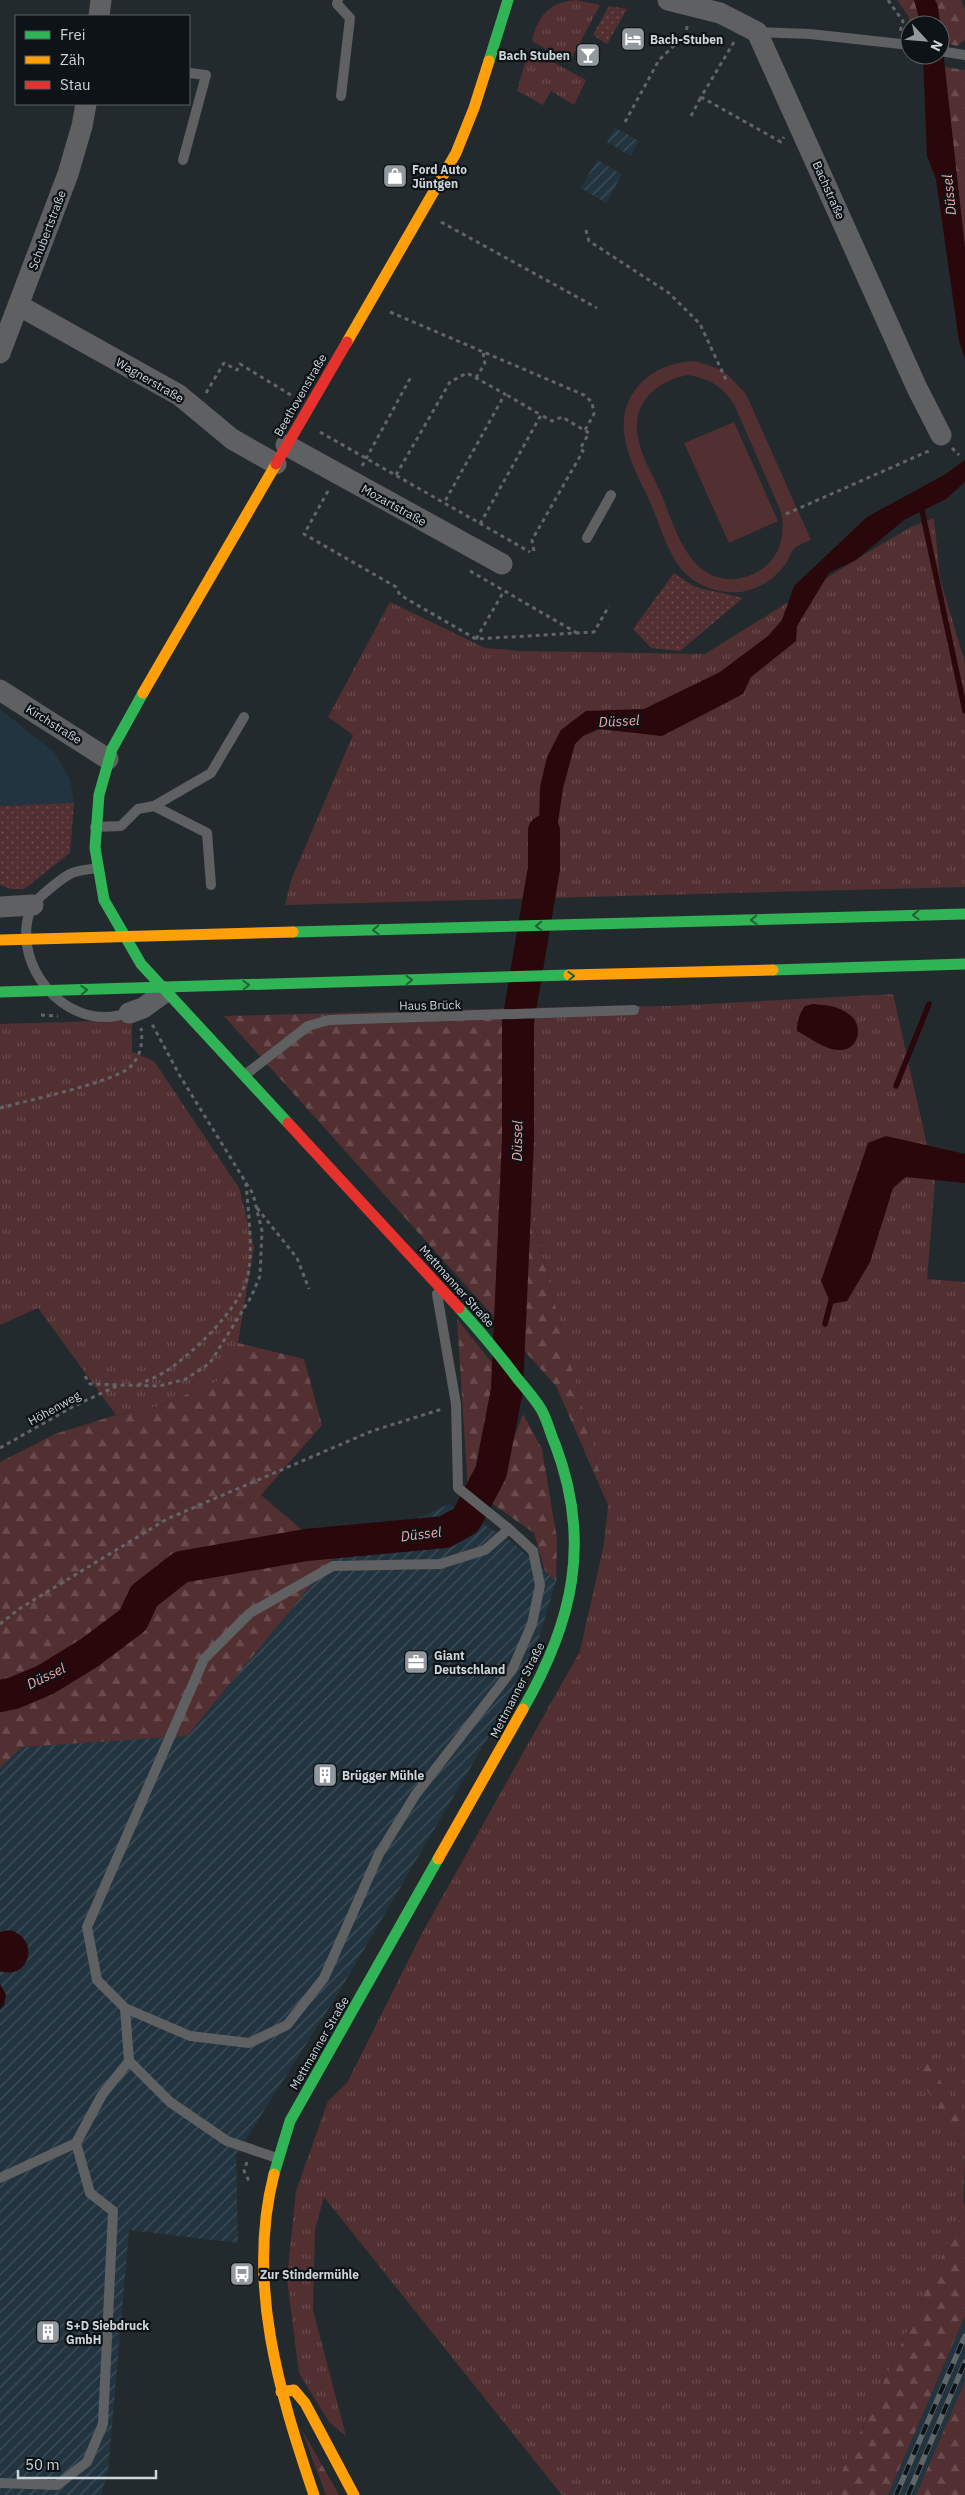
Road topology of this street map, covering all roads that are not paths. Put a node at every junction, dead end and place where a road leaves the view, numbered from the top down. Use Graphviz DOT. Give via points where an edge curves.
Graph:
graph roads {
  1 [pos="101,0"];
  2 [pos="338,0"];
  3 [pos="508,0"];
  4 [pos="668,0"];
  5 [pos="99,15"];
  6 [pos="751,28"];
  7 [pos="900,44"];
  8 [pos="950,53"];
  9 [pos="965,55"];
  10 [pos="190,73"];
  11 [pos="341,96"];
  12 [pos="86,105"];
  13 [pos="183,160"];
  14 [pos="18,305"];
  15 [pos="0,353"];
  16 [pos="941,435"];
  17 [pos="286,445"];
  18 [pos="276,464"];
  19 [pos="611,495"];
  20 [pos="587,538"];
  21 [pos="502,564"];
  22 [pos="0,690"];
  23 [pos="244,717"];
  24 [pos="108,759"];
  25 [pos="97,795"];
  26 [pos="154,806"];
  27 [pos="95,828"];
  28 [pos="96,868"];
  29 [pos="211,885"];
  30 [pos="33,905"];
  31 [pos="0,906"];
  32 [pos="965,914"];
  33 [pos="0,940"];
  34 [pos="965,964"];
  35 [pos="0,992"];
  36 [pos="165,992"];
  37 [pos="634,1010"];
  38 [pos="137,1011"];
  39 [pos="245,1076"];
  40 [pos="435,1281"];
  41 [pos="509,1529"];
  42 [pos="125,2008"];
  43 [pos="129,2060"];
  44 [pos="76,2143"];
  45 [pos="278,2158"];
  46 [pos="0,2178"];
  47 [pos="281,2392"];
  48 [pos="0,2483"];
  49 [pos="314,2495"];
  50 [pos="354,2495"];
  1 -- 5 [label="street"];
  2 -- 11 [label="lane" via="337,4 350,18"];
  3 -- 17 [label="main road, Beethovenstraße" via="460,144"];
  4 -- 6 [label="street" via="720,13"];
  6 -- 7 [label="lane"];
  6 -- 16 [label="street, Bachstraße" via="804,132 917,388"];
  8 -- 9 [label="lane"];
  10 -- 13 [label="lane" via="206,75"];
  12 -- 14 [label="street, Schubertstraße" via="68,174"];
  14 -- 15 [label="street, Schubertstraße"];
  14 -- 18 [label="street, Wagnerstraße" via="179,395 232,439"];
  17 -- 18 [label="main road, Beethovenstraße"];
  17 -- 21 [label="street, Mozartstraße"];
  18 -- 24 [label="main road, Beethovenstraße" via="169,646"];
  19 -- 20 [label="lane"];
  22 -- 24 [label="street, Kirchstraße"];
  23 -- 26 [label="lane" via="210,774"];
  24 -- 25 [label="main road, Beethovenstraße"];
  25 -- 27 [label="main road, Mettmanner Straße"];
  26 -- 27 [label="lane" via="138,809 120,826"];
  26 -- 29 [label="lane" via="207,833"];
  27 -- 28 [label="main road, Mettmanner Straße"];
  28 -- 30 [label="lane" via="70,874"];
  28 -- 36 [label="main road, Mettmanner Straße" via="104,900 141,964"];
  30 -- 31 [label="street"];
  30 -- 38 [label="lane" via="26,934 33,969 56,999 81,1012 106,1018"];
  32 -- 33 [label="main road, one-way, bridge"];
  35 -- 34 [label="main road, one-way, bridge"];
  36 -- 38 [label="street"];
  36 -- 39 [label="main road, Mettmanner Straße"];
  37 -- 39 [label="lane, Haus Brück" via="330,1020 308,1026"];
  39 -- 40 [label="main road, Mettmanner Straße"];
  40 -- 41 [label="lane" via="456,1404 458,1488"];
  40 -- 45 [label="main road, Mettmanner Straße" via="529,1391 541,1409 556,1444 572,1504 575,1556 568,1607 544,1672 290,2121"];
  41 -- 42 [label="lane" via="485,1550 440,1564 333,1566 250,1613 204,1659 87,1926 98,1980"];
  41 -- 42 [label="lane" via="533,1550 540,1585 532,1624 512,1670 416,1794 378,1854 324,1978 287,2025 249,2043 190,2036"];
  42 -- 43 [label="lane"];
  43 -- 44 [label="lane" via="102,2096"];
  43 -- 45 [label="lane" via="170,2102 227,2141"];
  44 -- 46 [label="lane"];
  44 -- 48 [label="lane" via="90,2193 113,2211 103,2424 88,2462 58,2485"];
  45 -- 47 [label="main road, Mettmanner Straße" via="267,2206 263,2271 268,2330"];
  47 -- 49 [label="main road, Mettmanner Straße"];
  47 -- 50 [label="main road" via="294,2390 305,2403"];
}
